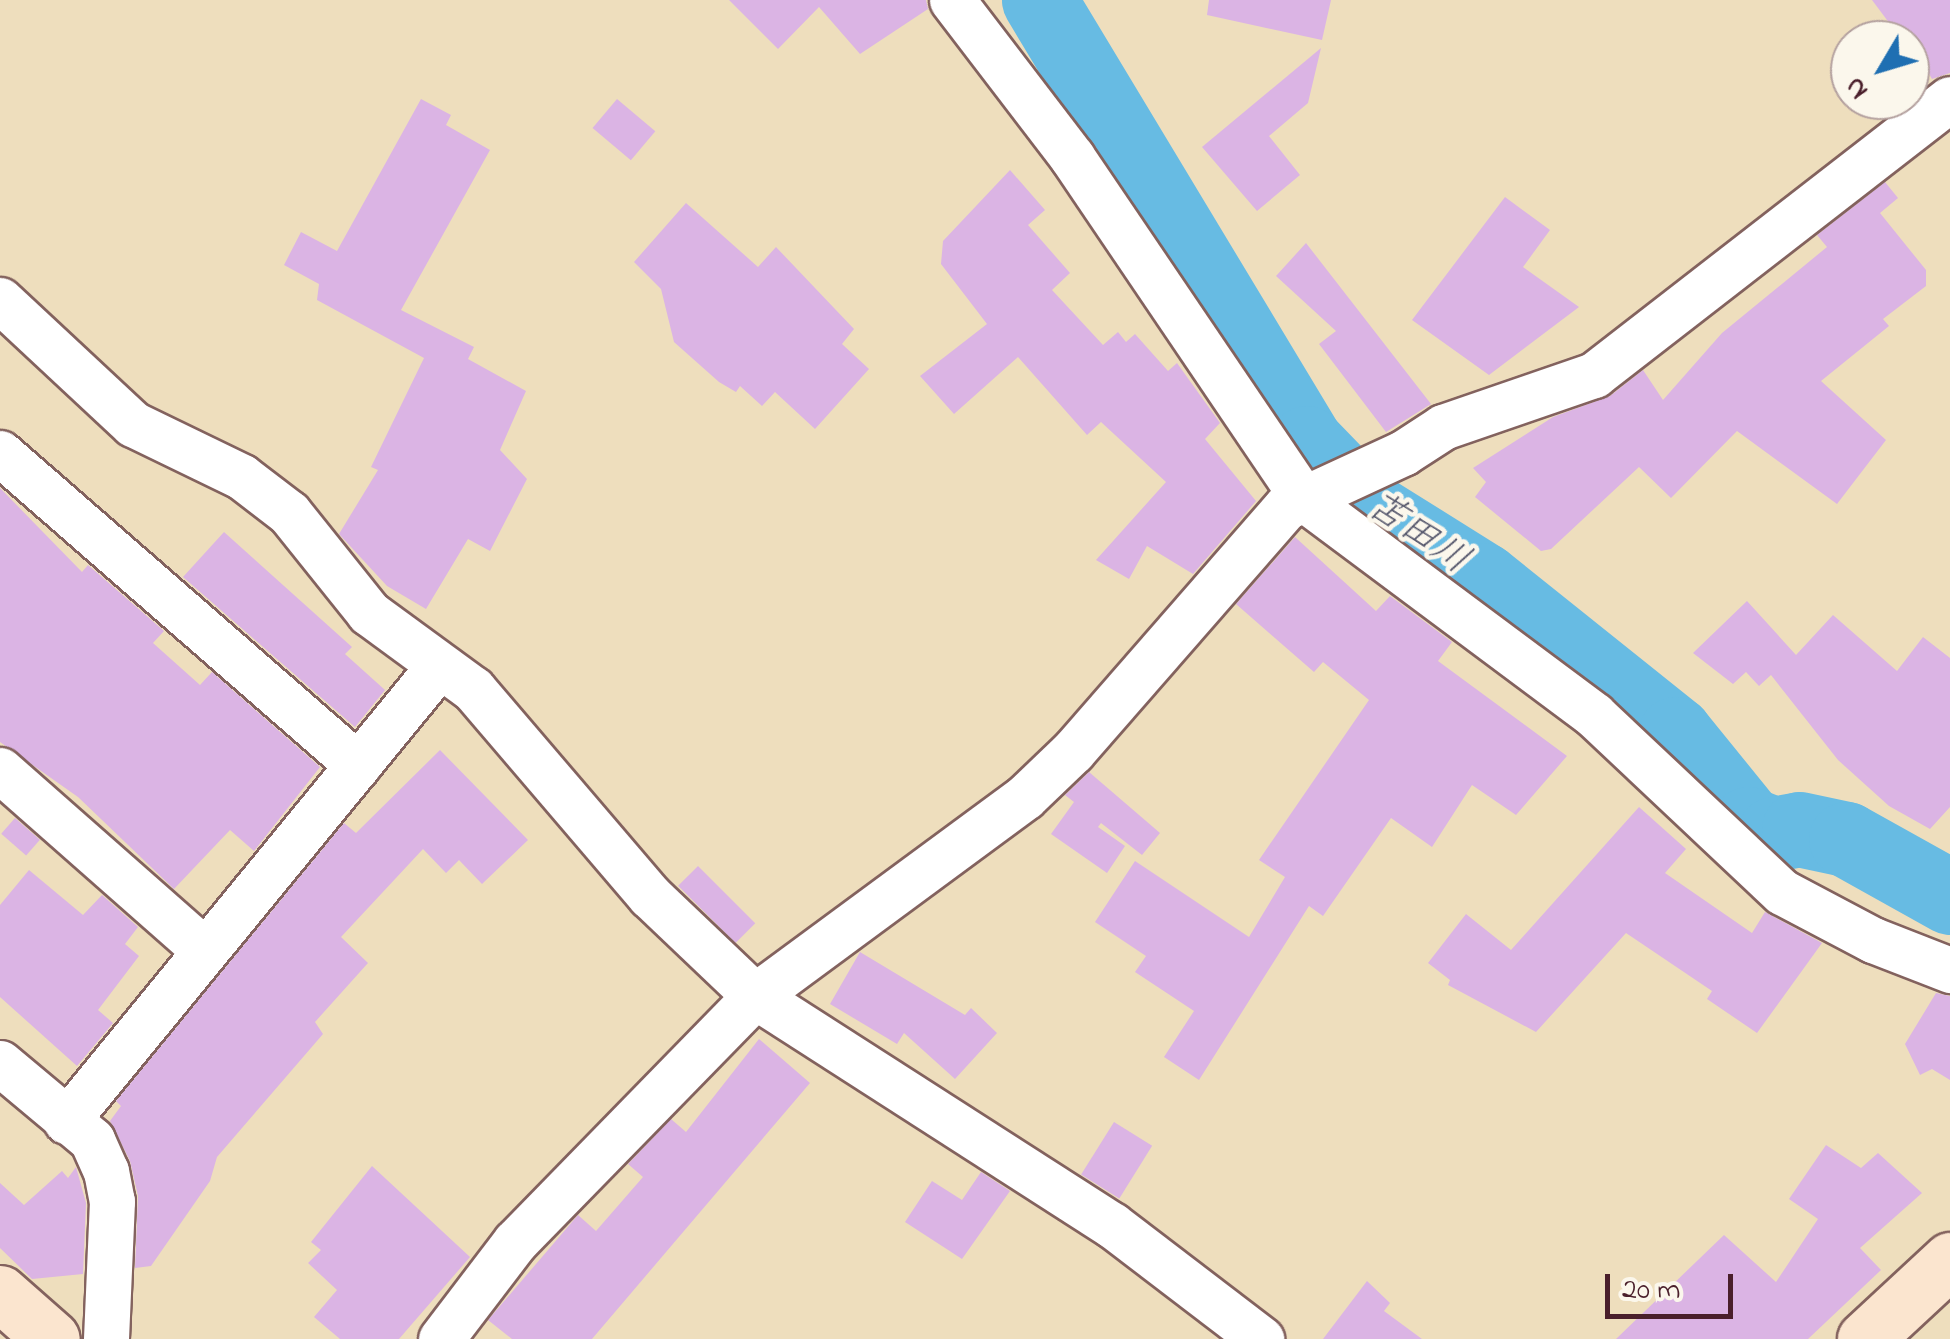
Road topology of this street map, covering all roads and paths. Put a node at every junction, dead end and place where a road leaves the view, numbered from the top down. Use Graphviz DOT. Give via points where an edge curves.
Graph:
graph roads {
  1 [pos="952,0"];
  2 [pos="1950,99"];
  3 [pos="0,300"];
  4 [pos="0,454"];
  5 [pos="1311,494"];
  6 [pos="438,667"];
  7 [pos="358,764"];
  8 [pos="0,770"];
  9 [pos="205,951"];
  10 [pos="1950,970"];
  11 [pos="755,996"];
  12 [pos="0,1064"];
  13 [pos="66,1120"];
  14 [pos="1950,1260"];
  15 [pos="0,1293"];
  16 [pos="52,1339"];
  17 [pos="106,1339"];
  18 [pos="441,1339"];
  19 [pos="1260,1339"];
  20 [pos="1865,1339"];
  1 -- 5 [label="street"];
  2 -- 5 [label="street" via="1594,376 1443,427 1382,464"];
  3 -- 6 [label="street" via="133,424 242,477 290,514 369,613"];
  4 -- 7 [label="street"];
  5 -- 10 [label="street" via="1594,715 1782,892 1873,940"];
  5 -- 11 [label="street" via="1286,507 1025,797"];
  6 -- 7 [label="street"];
  6 -- 11 [label="street" via="474,688 650,896"];
  7 -- 9 [label="street"];
  8 -- 9 [label="street"];
  9 -- 13 [label="street"];
  11 -- 18 [label="street" via="515,1242"];
  11 -- 19 [label="street" via="1112,1225"];
  12 -- 13 [label="street"];
  13 -- 17 [label="street" via="92,1140 112,1201"];
  14 -- 20 [label="street"];
  15 -- 16 [label="street"];
}
